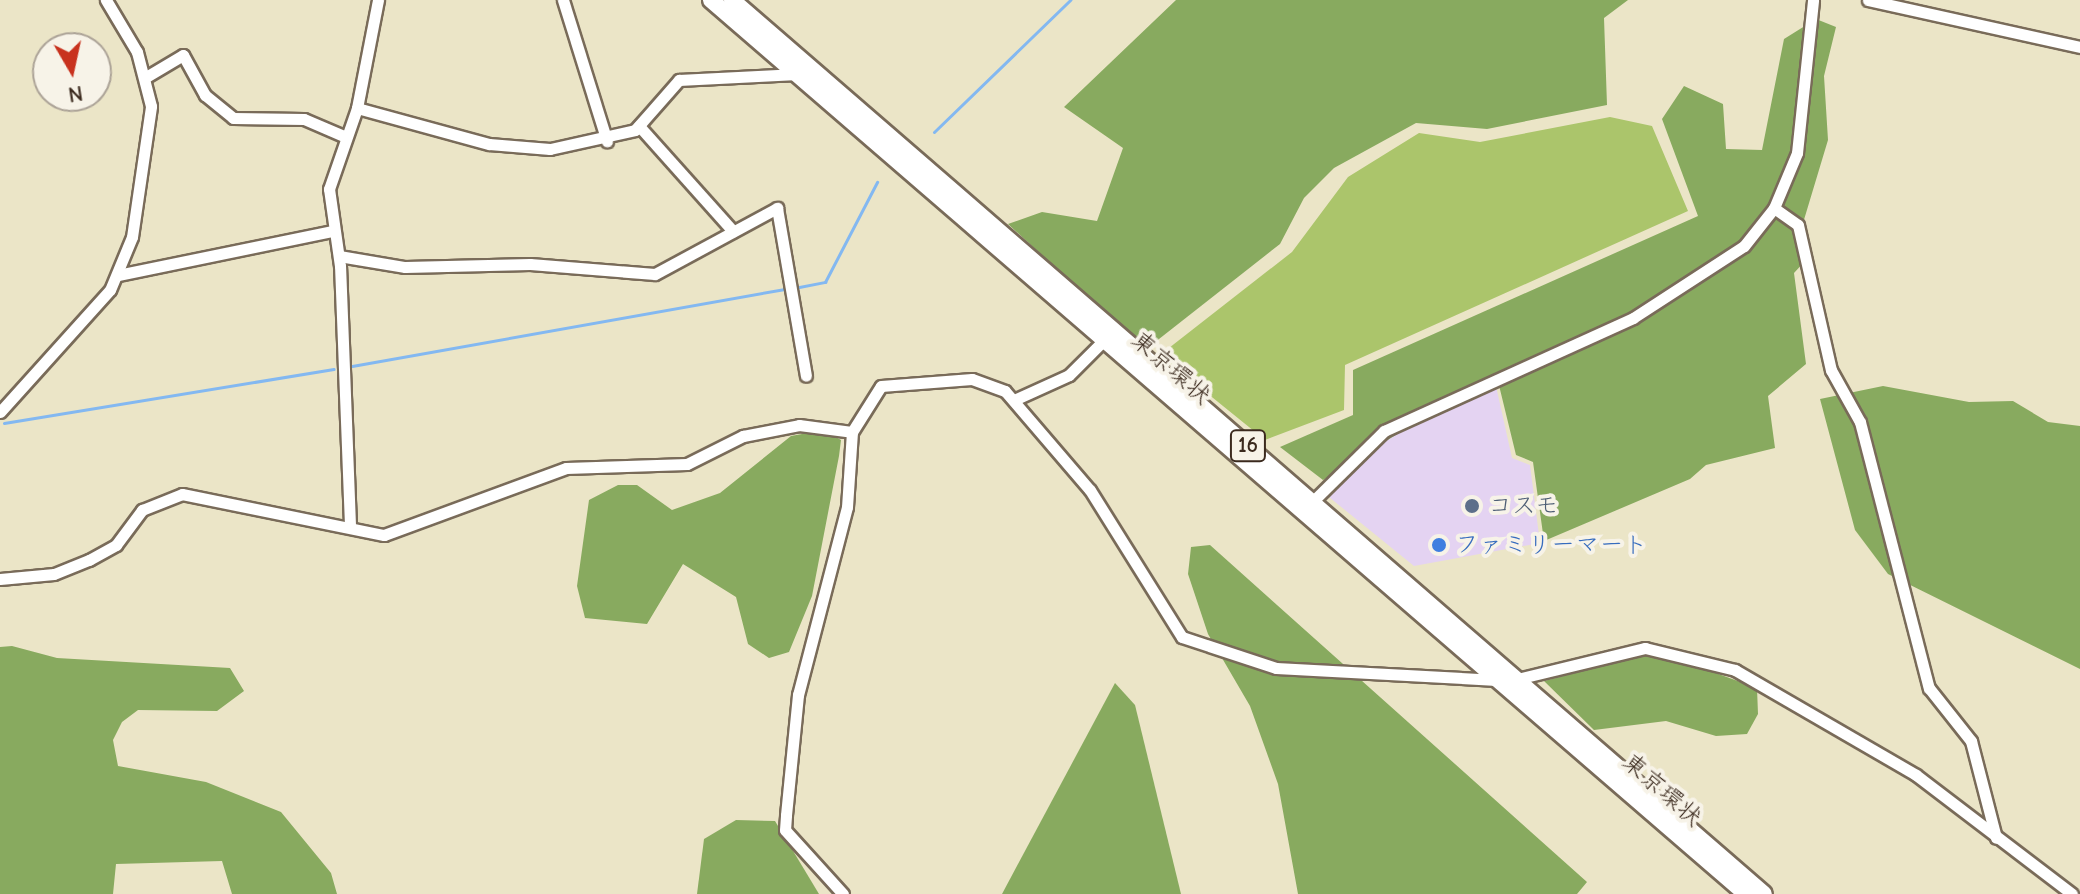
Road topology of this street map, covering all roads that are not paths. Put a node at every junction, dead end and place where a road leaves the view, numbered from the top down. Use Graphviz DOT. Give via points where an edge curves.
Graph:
graph roads {
  1 [pos="106,0"];
  2 [pos="378,0"];
  3 [pos="563,0"];
  4 [pos="711,0"];
  5 [pos="732,0"];
  6 [pos="1813,0"];
  7 [pos="1868,0"];
  8 [pos="2080,47"];
  9 [pos="797,74"];
  10 [pos="146,77"];
  11 [pos="357,108"];
  12 [pos="639,126"];
  13 [pos="346,137"];
  14 [pos="607,141"];
  15 [pos="1774,208"];
  16 [pos="332,231"];
  17 [pos="733,231"];
  18 [pos="339,256"];
  19 [pos="118,275"];
  20 [pos="1103,341"];
  21 [pos="806,376"];
  22 [pos="1014,400"];
  23 [pos="0,412"];
  24 [pos="852,432"];
  25 [pos="1306,507"];
  26 [pos="350,525"];
  27 [pos="0,579"];
  28 [pos="1517,679"];
  29 [pos="1497,680"];
  30 [pos="1996,838"];
  31 [pos="843,894"];
  32 [pos="1746,894"];
  33 [pos="1764,894"];
  34 [pos="2072,894"];
  1 -- 10 [label="street"];
  2 -- 11 [label="street"];
  3 -- 14 [label="street"];
  4 -- 9 [label="highway, 東京環状 / 16"];
  5 -- 25 [label="highway, 東京環状 / 16"];
  6 -- 15 [label="street" via="1797,153"];
  7 -- 8 [label="street"];
  9 -- 12 [label="street" via="679,80"];
  9 -- 20 [label="highway, 東京環状 / 16"];
  10 -- 13 [label="street" via="183,55 205,95 233,118 304,119"];
  10 -- 19 [label="street" via="150,151"];
  11 -- 13 [label="street"];
  11 -- 14 [label="street" via="511,147"];
  12 -- 14 [label="street"];
  12 -- 17 [label="street"];
  13 -- 16 [label="street" via="329,189"];
  15 -- 25 [label="street" via="1744,246 1633,318 1369,440"];
  15 -- 30 [label="street" via="1798,225 1821,334 1860,422 1929,688 1971,741"];
  16 -- 18 [label="street"];
  16 -- 19 [label="street"];
  17 -- 18 [label="street" via="639,276 530,264 405,267"];
  17 -- 21 [label="street" via="777,208"];
  18 -- 26 [label="street"];
  19 -- 23 [label="street"];
  20 -- 22 [label="street" via="1069,375"];
  20 -- 25 [label="highway, 東京環状 / 16"];
  22 -- 24 [label="street" via="972,379 881,386"];
  22 -- 29 [label="street" via="1108,515 1182,637 1276,668"];
  24 -- 26 [label="street" via="799,425 743,436 687,464 566,468 407,532 361,534"];
  24 -- 31 [label="street" via="847,507 798,695 785,830"];
  25 -- 28 [label="highway, 東京環状 / 16"];
  25 -- 29 [label="highway, 東京環状 / 16"];
  26 -- 27 [label="street" via="182,494 142,510 116,545 89,560 54,574"];
  28 -- 29 [label="highway"];
  28 -- 30 [label="street" via="1645,648 1709,660 1916,775"];
  28 -- 33 [label="highway, 東京環状 / 16"];
  29 -- 32 [label="highway, 東京環状 / 16"];
  30 -- 34 [label="street"];
}
